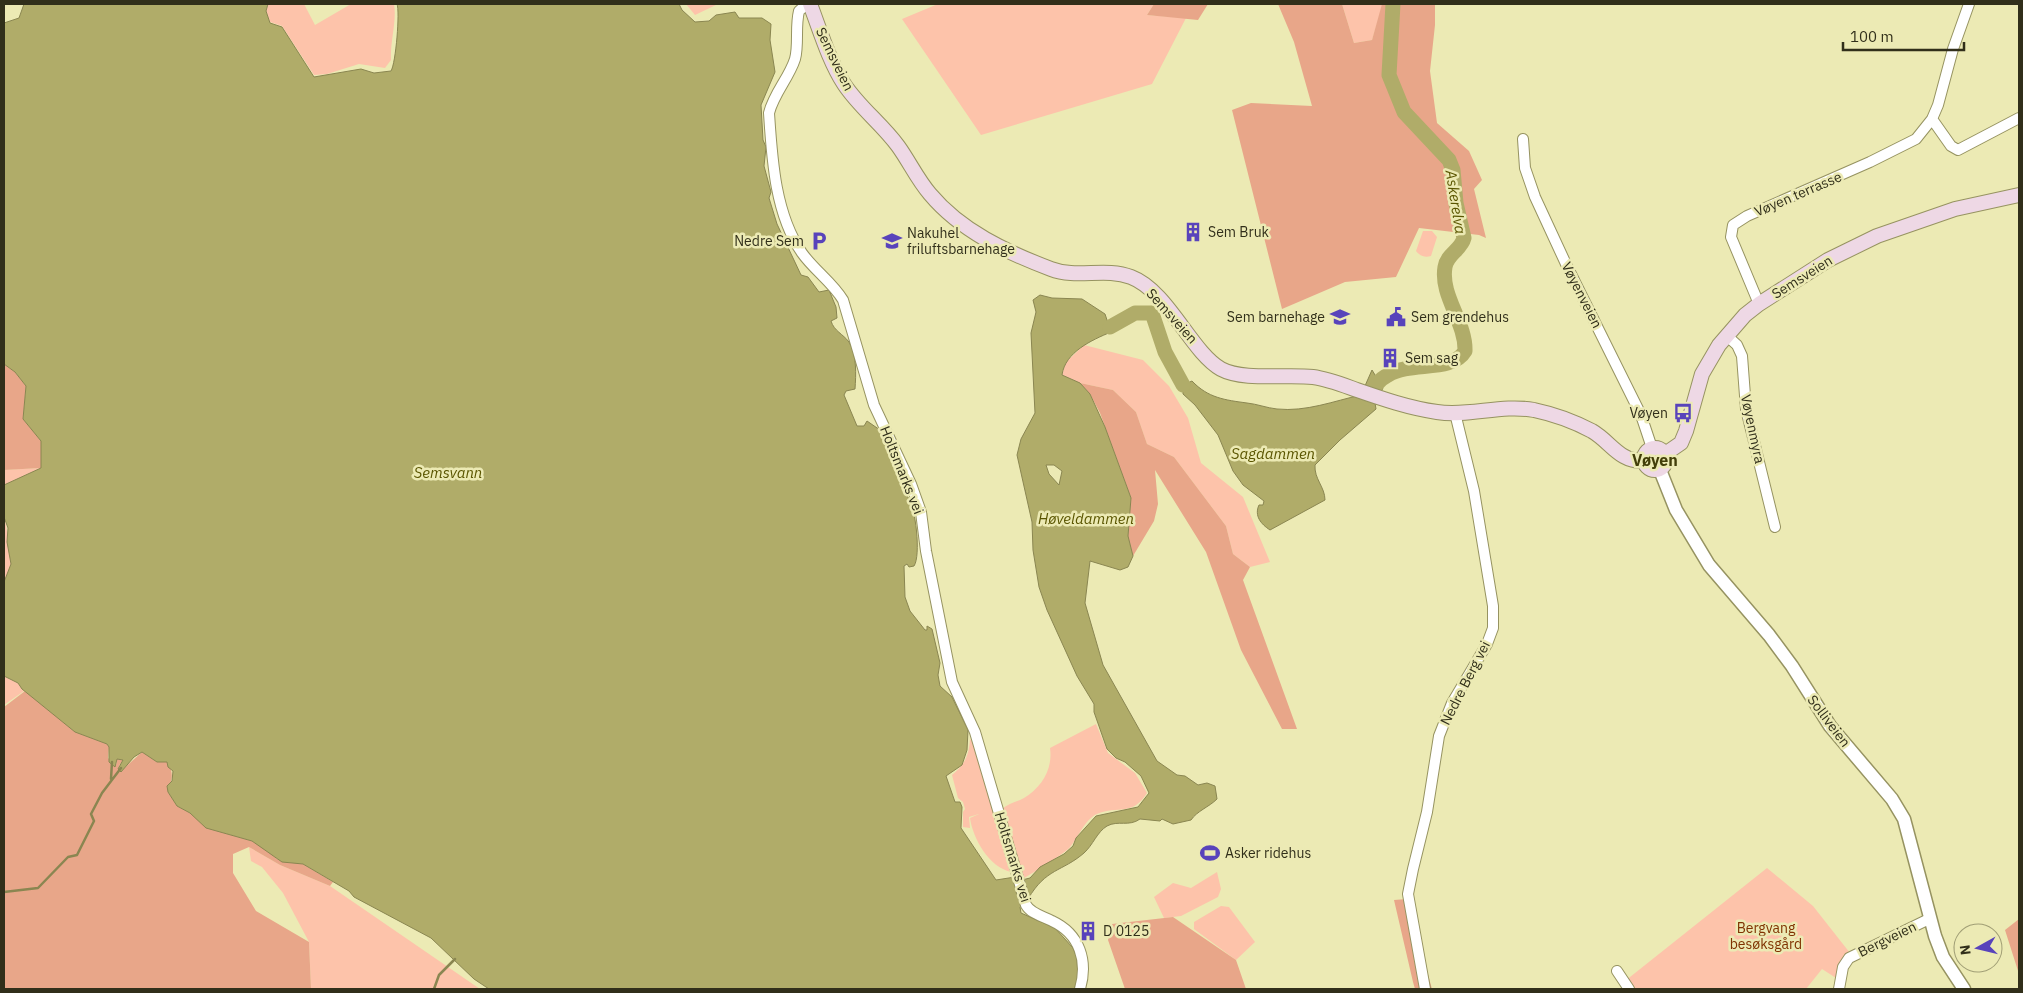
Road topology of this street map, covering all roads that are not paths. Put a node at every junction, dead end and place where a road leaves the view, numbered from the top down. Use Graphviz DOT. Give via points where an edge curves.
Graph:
graph roads {
  1 [pos="808,4"];
  2 [pos="1969,4"];
  3 [pos="2019,118"];
  4 [pos="1932,119"];
  5 [pos="1522,139"];
  6 [pos="2019,195"];
  7 [pos="1759,304"];
  8 [pos="1726,335"];
  9 [pos="1455,413"];
  10 [pos="1659,451"];
  11 [pos="1644,460"];
  12 [pos="1660,470"];
  13 [pos="1775,527"];
  14 [pos="1929,919"];
  15 [pos="1617,971"];
  16 [pos="1080,989"];
  17 [pos="1425,989"];
  18 [pos="1629,989"];
  19 [pos="1840,989"];
  20 [pos="1964,989"];
  1 -- 9 [label="main road, Semsveien" via="842,82 854,98 900,148 928,192 955,220 985,239 1069,274 1110,272 1135,278 1177,318 1221,369 1242,374 1317,378 1432,412"];
  1 -- 16 [label="street, Holtsmarks vei" via="798,11 796,56 769,112 783,198 781,206 793,238 811,265 826,273 842,300 874,405 921,512 952,682 975,732 1026,905 1076,939 1084,973"];
  2 -- 4 [label="street, Vøyen terrasse"];
  3 -- 4 [label="street" via="1958,150 1951,146"];
  4 -- 7 [label="street, Vøyen terrasse" via="1920,135 1904,147 1733,225 1731,237"];
  5 -- 10 [label="street, Vøyenveien" via="1525,168 1535,197"];
  6 -- 7 [label="main road, Semsveien" via="1948,210 1877,236 1828,260"];
  7 -- 8 [label="main road, Semsveien"];
  8 -- 10 [label="main road, Semsveien" via="1702,374 1681,443"];
  8 -- 13 [label="street, Vøyenmyra" via="1737,345 1742,356 1746,409"];
  9 -- 11 [label="main road" via="1501,408 1536,411 1595,433 1620,456"];
  9 -- 17 [label="street, Nedre Berg vei" via="1474,491 1493,606 1493,628 1452,703 1439,736 1427,812 1408,894"];
  10 -- 11 [label="main road" via="1645,454"];
  10 -- 12 [label="main road" via="1665,465"];
  11 -- 12 [label="main road" via="1649,469"];
  12 -- 14 [label="street, Solliveien" via="1676,510 1709,565 1769,635 1830,726 1892,799 1904,819"];
  14 -- 19 [label="street, Bergveien" via="1849,958 1843,967"];
  14 -- 20 [label="street, Solliveien" via="1943,957"];
  15 -- 18 [label="street"];
}
